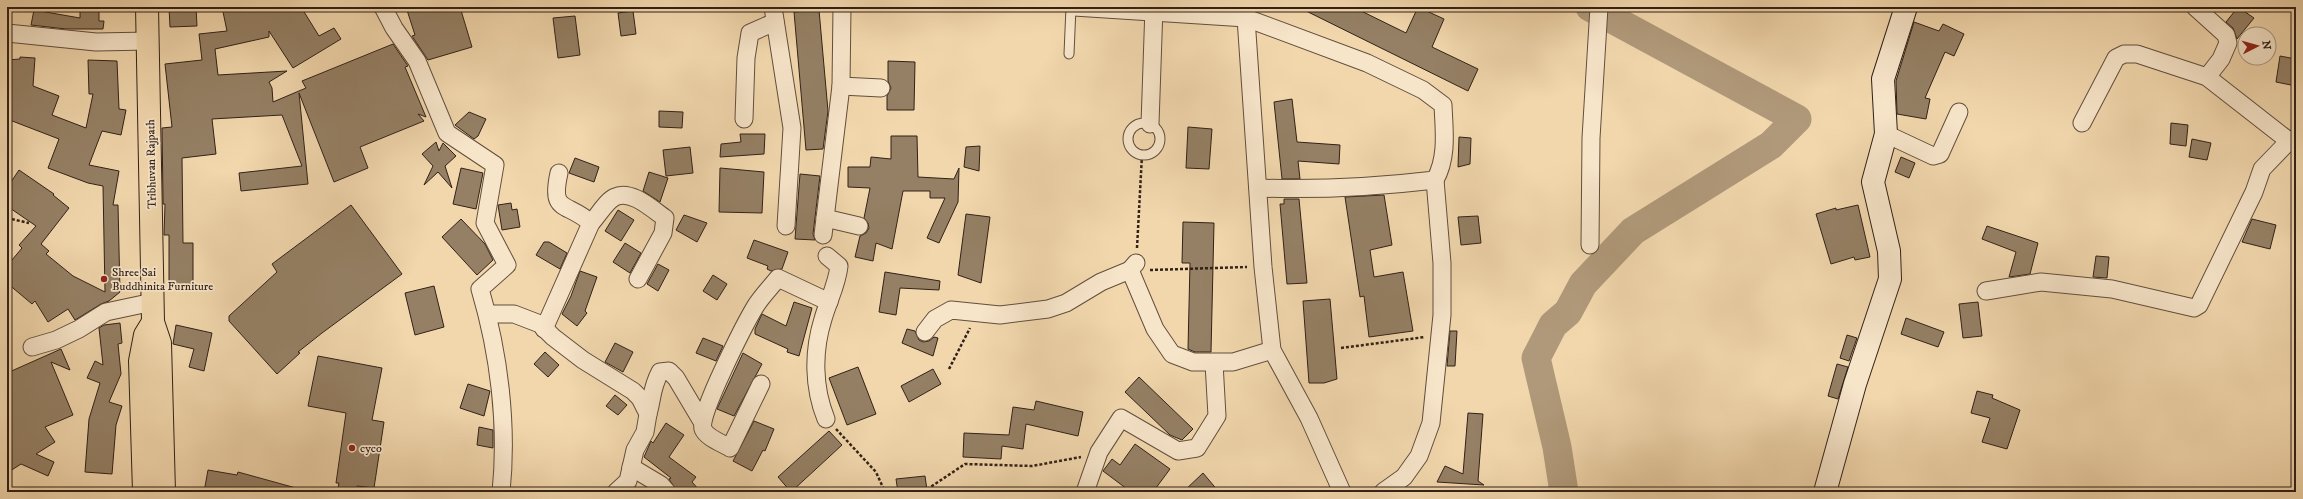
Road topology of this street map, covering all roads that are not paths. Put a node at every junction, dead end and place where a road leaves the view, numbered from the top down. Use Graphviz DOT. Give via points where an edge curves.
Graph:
graph roads {
  1 [pos="147,7"];
  2 [pos="383,7"];
  3 [pos="842,7"];
  4 [pos="1071,7"];
  5 [pos="1074,7"];
  6 [pos="1906,7"];
  7 [pos="2195,7"];
  8 [pos="1154,9"];
  9 [pos="774,14"];
  10 [pos="1599,14"];
  11 [pos="1246,18"];
  12 [pos="7,34"];
  13 [pos="149,41"];
  14 [pos="1069,54"];
  15 [pos="2207,77"];
  16 [pos="842,86"];
  17 [pos="881,88"];
  18 [pos="1959,112"];
  19 [pos="744,119"];
  20 [pos="2082,123"];
  21 [pos="1150,124"];
  22 [pos="1886,134"];
  23 [pos="2292,140"];
  24 [pos="559,173"];
  25 [pos="1435,180"];
  26 [pos="1258,188"];
  27 [pos="825,218"];
  28 [pos="591,223"];
  29 [pos="786,226"];
  30 [pos="859,226"];
  31 [pos="823,235"];
  32 [pos="1590,245"];
  33 [pos="827,256"];
  34 [pos="638,279"];
  35 [pos="1986,291"];
  36 [pos="829,302"];
  37 [pos="153,312"];
  38 [pos="487,314"];
  39 [pos="544,329"];
  40 [pos="925,332"];
  41 [pos="32,347"];
  42 [pos="1272,350"];
  43 [pos="1214,363"];
  44 [pos="761,384"];
  45 [pos="648,414"];
  46 [pos="826,419"];
  47 [pos="701,420"];
  48 [pos="631,467"];
  49 [pos="144,492"];
  50 [pos="164,492"];
  51 [pos="501,492"];
  52 [pos="616,492"];
  53 [pos="668,492"];
  54 [pos="1085,492"];
  55 [pos="1342,492"];
  56 [pos="1383,492"];
  57 [pos="1825,492"];
  1 -- 13 [label="highway, Tribhuvan Rajpath"];
  2 -- 38 [label="street" via="417,61 447,133 495,165 485,223 507,265 480,289"];
  3 -- 16 [label="street"];
  4 -- 14 [label="lane"];
  5 -- 8 [label="street"];
  6 -- 22 [label="street" via="1883,79"];
  7 -- 15 [label="street" via="2226,35 2228,43 2221,59"];
  8 -- 11 [label="street"];
  8 -- 21 [label="street"];
  9 -- 19 [label="street" via="750,33 746,58"];
  9 -- 29 [label="street" via="792,128"];
  10 -- 32 [label="street" via="1591,138"];
  11 -- 25 [label="street" via="1367,63 1422,90 1443,105 1442,167"];
  11 -- 26 [label="street"];
  12 -- 13 [label="street" via="96,42"];
  13 -- 37 [label="highway, Tribhuvan Rajpath"];
  15 -- 20 [label="street" via="2137,54 2124,54 2116,58"];
  15 -- 23 [label="street"];
  16 -- 17 [label="street"];
  16 -- 27 [label="street"];
  18 -- 22 [label="street" via="1940,154 1933,156"];
  21 -- 21 [label="lane" via="1157,130 1160,141 1153,152 1142,155 1130,148 1129,133 1140,123"];
  22 -- 57 [label="street" via="1873,182 1889,251 1890,279 1855,384"];
  23 -- 35 [label="street" via="2262,169 2254,192 2199,305 2194,308 2112,289 2041,282"];
  24 -- 28 [label="street" via="555,194 559,204"];
  25 -- 26 [label="street" via="1307,189"];
  25 -- 56 [label="street" via="1442,263 1439,337 1431,423 1419,456 1404,477"];
  26 -- 42 [label="street"];
  27 -- 30 [label="street"];
  27 -- 31 [label="street"];
  28 -- 34 [label="street" via="614,197 625,195 665,218 663,233"];
  28 -- 39 [label="street"];
  33 -- 36 [label="street" via="840,266 838,280"];
  36 -- 46 [label="street" via="822,320 815,359 819,402"];
  36 -- 47 [label="street" via="778,278 755,306"];
  37 -- 41 [label="street" via="106,312 56,340"];
  37 -- 49 [label="highway, Tribhuvan Rajpath" via="140,361"];
  37 -- 50 [label="highway, Tribhuvan Rajpath" via="160,343"];
  38 -- 39 [label="street" via="514,314 540,324"];
  38 -- 51 [label="street" via="500,388"];
  39 -- 45 [label="street" via="583,360 633,391 640,398"];
  40 -- 43 [label="street" via="935,320 951,310 1000,315 1048,309 1066,303 1133,266 1155,329 1172,354 1193,362"];
  42 -- 43 [label="street" via="1233,362"];
  42 -- 55 [label="street" via="1309,418"];
  43 -- 54 [label="street" via="1217,416 1196,448 1178,451 1121,418 1099,452"];
  44 -- 47 [label="street" via="730,448 709,436 702,429"];
  45 -- 47 [label="street" via="652,401 652,386 660,372 669,371 676,378"];
  45 -- 48 [label="street" via="645,432 635,450"];
  48 -- 52 [label="street" via="628,482"];
  48 -- 53 [label="street"];
}
